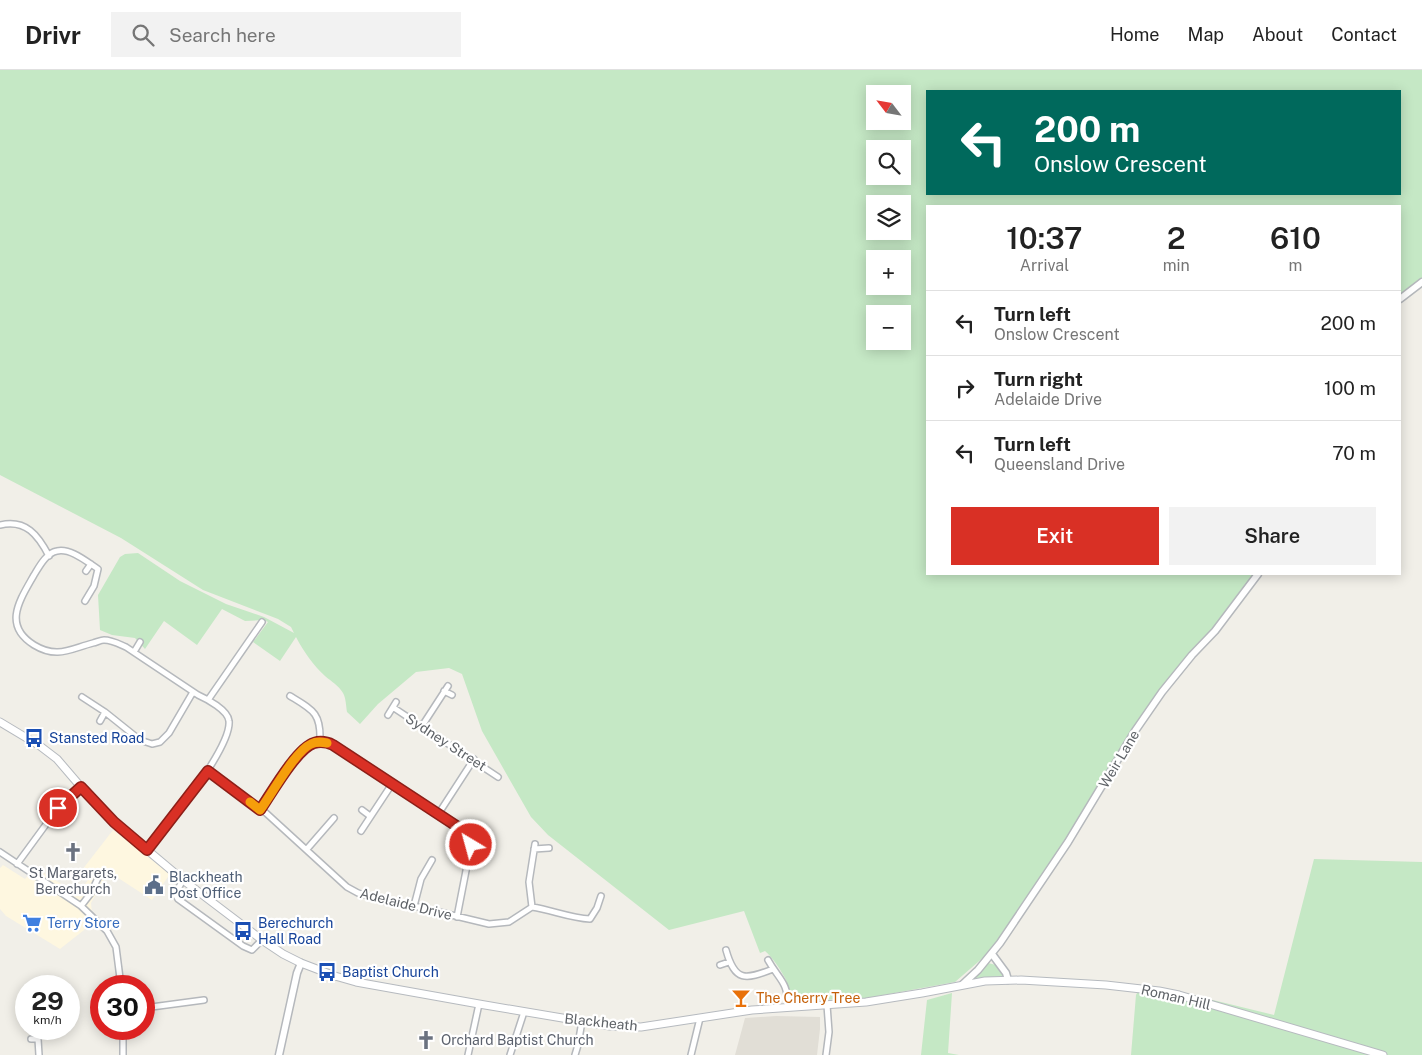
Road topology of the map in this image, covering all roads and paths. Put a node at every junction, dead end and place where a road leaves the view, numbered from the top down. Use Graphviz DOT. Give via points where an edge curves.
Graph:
graph roads {
  1 [pos="1422,282"];
  2 [pos="1401,298"];
  3 [pos="0,525"];
  4 [pos="49,556"];
  5 [pos="90,564"];
  6 [pos="86,571"];
  7 [pos="1257,575"];
  8 [pos="85,601"];
  9 [pos="262,622"];
  10 [pos="252,624"];
  11 [pos="258,628"];
  12 [pos="140,642"];
  13 [pos="134,652"];
  14 [pos="193,692"];
  15 [pos="304,695"];
  16 [pos="452,695"];
  17 [pos="290,696"];
  18 [pos="82,697"];
  19 [pos="208,700"];
  20 [pos="300,702"];
  21 [pos="396,702"];
  22 [pos="394,708"];
  23 [pos="105,712"];
  24 [pos="388,715"];
  25 [pos="100,721"];
  26 [pos="0,722"];
  27 [pos="422,726"];
  28 [pos="320,742"];
  29 [pos="474,759"];
  30 [pos="208,771"];
  31 [pos="498,777"];
  32 [pos="392,784"];
  33 [pos="81,787"];
  34 [pos="260,810"];
  35 [pos="362,810"];
  36 [pos="439,813"];
  37 [pos="326,816"];
  38 [pos="370,816"];
  39 [pos="360,831"];
  40 [pos="549,848"];
  41 [pos="307,849"];
  42 [pos="147,850"];
  43 [pos="0,852"];
  44 [pos="432,860"];
  45 [pos="17,864"];
  46 [pos="98,878"];
  47 [pos="183,880"];
  48 [pos="601,896"];
  49 [pos="81,906"];
  50 [pos="414,906"];
  51 [pos="532,907"];
  52 [pos="457,916"];
  53 [pos="262,940"];
  54 [pos="726,950"];
  55 [pos="992,954"];
  56 [pos="768,960"];
  57 [pos="729,962"];
  58 [pos="301,963"];
  59 [pos="720,965"];
  60 [pos="773,970"];
  61 [pos="120,975"];
  62 [pos="1008,980"];
  63 [pos="963,984"];
  64 [pos="199,999"];
  65 [pos="479,1004"];
  66 [pos="827,1004"];
  67 [pos="155,1006"];
  68 [pos="788,1007"];
  69 [pos="524,1012"];
  70 [pos="700,1018"];
  71 [pos="582,1021"];
  72 [pos="38,1040"];
  73 [pos="123,1040"];
  74 [pos="39,1055"];
  75 [pos="123,1055"];
  76 [pos="278,1055"];
  77 [pos="468,1055"];
  78 [pos="510,1055"];
  79 [pos="575,1055"];
  80 [pos="691,1055"];
  81 [pos="826,1055"];
  82 [pos="1382,1055"];
  1 -- 2 [label="street"];
  3 -- 4 [label="street" via="15,523 27,528 39,537"];
  4 -- 5 [label="street" via="56,551 66,551"];
  4 -- 13 [label="street" via="41,563 17,606 17,626 26,639 58,653 103,640 116,642"];
  5 -- 6 [label="street"];
  5 -- 8 [label="street" via="98,569 94,586"];
  7 -- 55 [label="street, Weir Lane" via="1215,631 1162,692 1068,842"];
  9 -- 11 [label="street"];
  10 -- 11 [label="street"];
  11 -- 19 [label="street"];
  12 -- 13 [label="street"];
  13 -- 14 [label="street"];
  14 -- 19 [label="street"];
  14 -- 23 [label="street" via="169,732 160,742 152,744 140,740"];
  15 -- 20 [label="street"];
  16 -- 27 [label="street" via="446,688"];
  17 -- 20 [label="street"];
  18 -- 23 [label="street"];
  19 -- 30 [label="street" via="227,714 229,722 225,741"];
  20 -- 28 [label="street" via="318,718"];
  21 -- 22 [label="street, Sydney Street"];
  22 -- 24 [label="street, Sydney Street"];
  22 -- 27 [label="street, Sydney Street"];
  23 -- 25 [label="street"];
  26 -- 33 [label="main road, Blackheath" via="57,759"];
  27 -- 29 [label="street, Sydney Street"];
  28 -- 32 [label="street" via="333,745"];
  28 -- 34 [label="street" via="312,743 295,759"];
  29 -- 31 [label="street, Sydney Street"];
  29 -- 36 [label="street"];
  30 -- 34 [label="street, Adelaide Drive"];
  30 -- 42 [label="street"];
  32 -- 36 [label="street"];
  32 -- 38 [label="street"];
  33 -- 42 [label="main road, Blackheath" via="114,822"];
  33 -- 45 [label="street" via="53,814"];
  34 -- 41 [label="street, Adelaide Drive"];
  35 -- 38 [label="street"];
  36 -- 52 [label="street" via="470,839"];
  37 -- 41 [label="street" via="332,819"];
  38 -- 39 [label="street"];
  40 -- 51 [label="street" via="535,846 529,882"];
  41 -- 50 [label="street, Adelaide Drive" via="358,894"];
  42 -- 47 [label="main road, Blackheath"];
  43 -- 45 [label="street"];
  44 -- 50 [label="street" via="421,880"];
  45 -- 49 [label="street"];
  46 -- 49 [label="street"];
  47 -- 53 [label="main road, Blackheath"];
  47 -- 53 [label="street" via="175,894 178,899 243,946 252,950"];
  48 -- 51 [label="street" via="590,919"];
  49 -- 61 [label="street" via="107,931 116,947"];
  50 -- 52 [label="street, Adelaide Drive"];
  51 -- 52 [label="street, Adelaide Drive" via="509,922 489,924"];
  53 -- 58 [label="main road, Blackheath"];
  54 -- 57 [label="street"];
  55 -- 62 [label="street"];
  55 -- 63 [label="street, Weir Lane"];
  56 -- 60 [label="street"];
  57 -- 59 [label="street"];
  57 -- 60 [label="street" via="736,972 747,977"];
  58 -- 65 [label="main road, Blackheath" via="356,982"];
  58 -- 76 [label="street"];
  60 -- 68 [label="street" via="783,981"];
  62 -- 63 [label="main road, Roman Hill"];
  62 -- 82 [label="main road, Roman Hill" via="1090,984 1179,995"];
  63 -- 66 [label="main road, Blackheath" via="866,1002"];
  64 -- 67 [label="street"];
  65 -- 69 [label="main road, Blackheath"];
  65 -- 77 [label="street"];
  66 -- 68 [label="main road, Blackheath"];
  66 -- 81 [label="street"];
  68 -- 70 [label="main road, Blackheath"];
  69 -- 71 [label="main road, Blackheath"];
  69 -- 78 [label="street"];
  70 -- 71 [label="main road, Blackheath" via="641,1028"];
  70 -- 80 [label="street"];
  71 -- 79 [label="street"];
  72 -- 74 [label="street"];
  73 -- 75 [label="street"];
}
